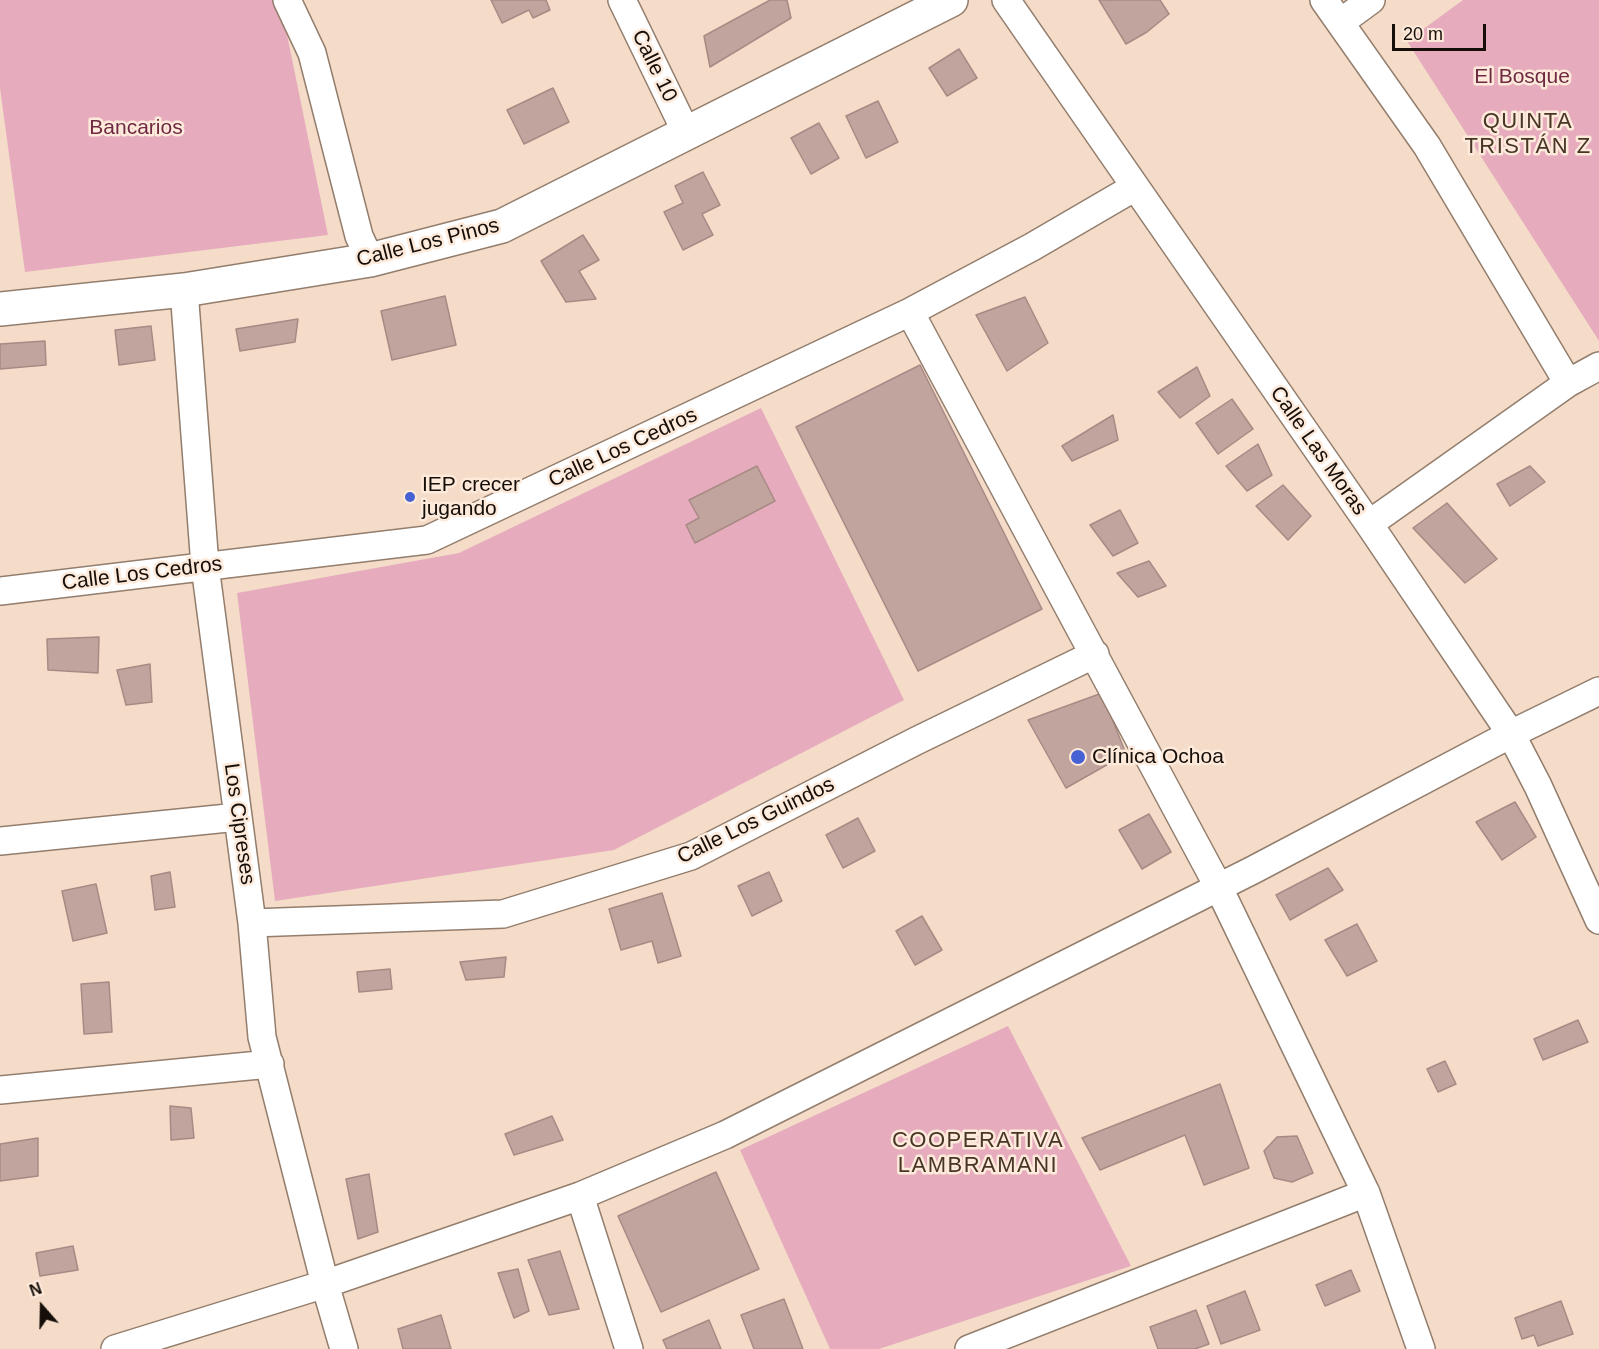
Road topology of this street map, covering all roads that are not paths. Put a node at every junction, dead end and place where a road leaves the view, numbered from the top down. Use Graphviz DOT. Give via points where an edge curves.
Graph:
graph roads {
  1 [pos="287,0"];
  2 [pos="622,0"];
  3 [pos="951,0"];
  4 [pos="1006,0"];
  5 [pos="1324,0"];
  6 [pos="1371,0"];
  7 [pos="1341,22"];
  8 [pos="686,132"];
  9 [pos="1135,187"];
  10 [pos="370,260"];
  11 [pos="184,290"];
  12 [pos="1,307"];
  13 [pos="910,312"];
  14 [pos="1599,366"];
  15 [pos="1568,383"];
  16 [pos="1369,524"];
  17 [pos="204,566"];
  18 [pos="0,591"];
  19 [pos="1095,654"];
  20 [pos="1599,691"];
  21 [pos="1511,734"];
  22 [pos="238,818"];
  23 [pos="0,842"];
  24 [pos="1218,886"];
  25 [pos="1599,920"];
  26 [pos="252,922"];
  27 [pos="270,1065"];
  28 [pos="0,1090"];
  29 [pos="1366,1193"];
  30 [pos="580,1196"];
  31 [pos="325,1284"];
  32 [pos="118,1349"];
  33 [pos="344,1349"];
  34 [pos="629,1349"];
  35 [pos="969,1349"];
  36 [pos="1421,1349"];
  1 -- 10 [label="street" via="312,52 359,236"];
  2 -- 8 [label="street, Calle 10"];
  3 -- 8 [label="street, Calle Los Pinos"];
  4 -- 9 [label="street, Calle Las Moras"];
  5 -- 7 [label="street"];
  6 -- 7 [label="street"];
  7 -- 15 [label="street" via="1426,146"];
  8 -- 10 [label="street, Calle Los Pinos" via="502,226"];
  9 -- 13 [label="street, Calle Los Cedros"];
  9 -- 16 [label="street, Calle Las Moras"];
  10 -- 11 [label="street, Calle Los Pinos"];
  11 -- 12 [label="street, Calle Los Pinos"];
  11 -- 17 [label="street, Los Cipreses"];
  13 -- 17 [label="street, Calle Los Cedros" via="427,540"];
  13 -- 19 [label="street"];
  14 -- 15 [label="street"];
  15 -- 16 [label="street"];
  16 -- 21 [label="street, Calle Las Moras"];
  17 -- 18 [label="street, Calle Los Cedros"];
  17 -- 22 [label="street, Los Cipreses"];
  19 -- 24 [label="street"];
  19 -- 26 [label="street, Calle Los Guindos" via="692,856 503,914"];
  20 -- 21 [label="street"];
  21 -- 24 [label="street"];
  21 -- 25 [label="street, Calle Las Moras"];
  22 -- 23 [label="street"];
  22 -- 26 [label="street, Los Cipreses"];
  24 -- 29 [label="street"];
  24 -- 30 [label="street" via="725,1135"];
  26 -- 27 [label="street, Los Cipreses" via="262,1037"];
  27 -- 28 [label="street"];
  27 -- 31 [label="street, Los Cipreses"];
  29 -- 35 [label="street"];
  29 -- 36 [label="street"];
  30 -- 31 [label="street"];
  30 -- 34 [label="street"];
  31 -- 32 [label="street"];
  31 -- 33 [label="street, Los Cipreses"];
}
